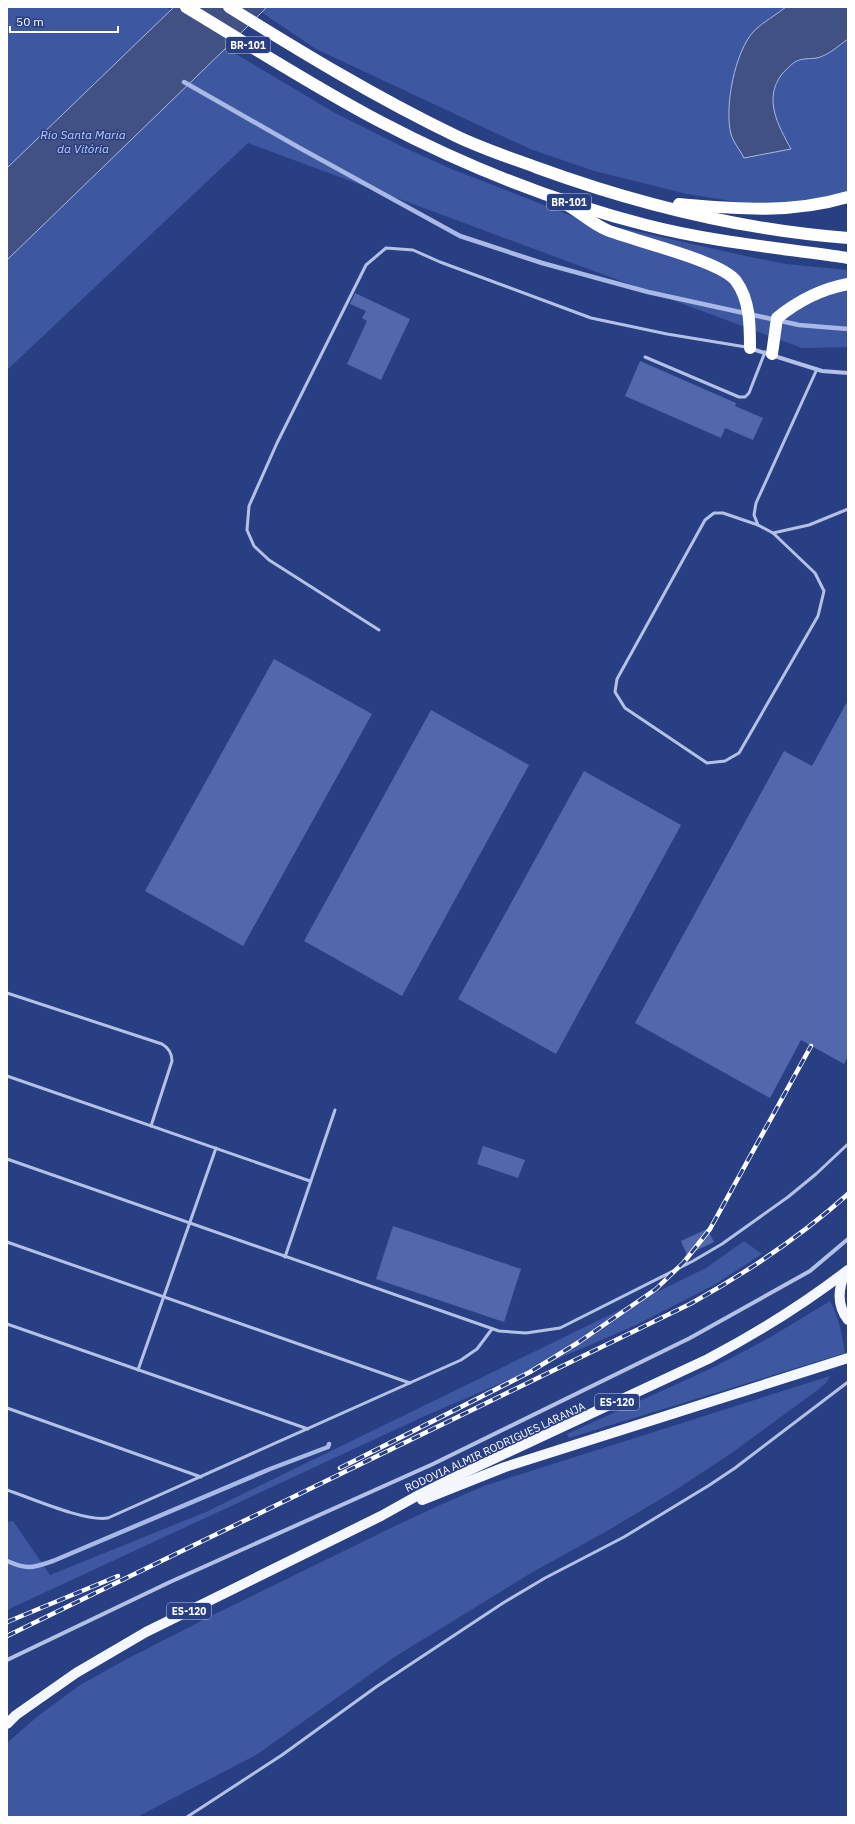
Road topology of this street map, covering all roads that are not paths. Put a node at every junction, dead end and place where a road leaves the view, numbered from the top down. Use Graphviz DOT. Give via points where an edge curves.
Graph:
graph roads {
  1 [pos="186,7"];
  2 [pos="228,7"];
  3 [pos="848,197"];
  4 [pos="558,198"];
  5 [pos="639,201"];
  6 [pos="848,238"];
  7 [pos="848,258"];
  8 [pos="848,284"];
  9 [pos="750,348"];
  10 [pos="769,353"];
  11 [pos="645,357"];
  12 [pos="817,369"];
  13 [pos="848,373"];
  14 [pos="848,509"];
  15 [pos="758,526"];
  16 [pos="773,533"];
  17 [pos="379,630"];
  18 [pos="7,993"];
  19 [pos="7,1076"];
  20 [pos="335,1110"];
  21 [pos="151,1126"];
  22 [pos="848,1144"];
  23 [pos="216,1148"];
  24 [pos="7,1159"];
  25 [pos="310,1181"];
  26 [pos="190,1223"];
  27 [pos="848,1239"];
  28 [pos="7,1242"];
  29 [pos="285,1256"];
  30 [pos="846,1272"];
  31 [pos="164,1297"];
  32 [pos="848,1320"];
  33 [pos="7,1324"];
  34 [pos="492,1329"];
  35 [pos="848,1358"];
  36 [pos="138,1370"];
  37 [pos="848,1382"];
  38 [pos="410,1383"];
  39 [pos="7,1408"];
  40 [pos="308,1429"];
  41 [pos="201,1477"];
  42 [pos="7,1490"];
  43 [pos="381,1516"];
  44 [pos="7,1660"];
  45 [pos="7,1724"];
  46 [pos="187,1817"];
  1 -- 4 [label="highway, BR-101" via="382,123 487,172"];
  2 -- 5 [label="highway, BR-101" via="325,67 457,137 569,180"];
  3 -- 5 [label="highway" via="777,209 740,209"];
  4 -- 7 [label="highway, BR-101" via="646,225 724,241"];
  4 -- 9 [label="highway" via="605,230 716,267 735,279 744,294 750,320"];
  5 -- 6 [label="highway, BR-101" via="729,222 802,235"];
  8 -- 10 [label="highway" via="828,288 805,298 777,318"];
  9 -- 10 [label="street"];
  9 -- 17 [label="lane" via="591,318 413,250 386,248 366,265 277,443 249,506 247,530 254,546 269,560"];
  10 -- 11 [label="lane" via="749,393 739,398"];
  10 -- 12 [label="street"];
  12 -- 13 [label="street"];
  12 -- 15 [label="lane" via="756,503 754,515"];
  14 -- 16 [label="lane" via="808,525"];
  15 -- 16 [label="lane"];
  15 -- 16 [label="lane" via="723,513 714,513 705,520 617,679 616,692 625,708 707,763 725,761 739,753 818,616 824,591 815,573"];
  18 -- 21 [label="lane" via="168,1048 172,1061"];
  19 -- 21 [label="lane"];
  20 -- 25 [label="lane"];
  21 -- 23 [label="lane"];
  22 -- 34 [label="lane" via="788,1197 722,1244 693,1261 560,1328 526,1333"];
  23 -- 25 [label="lane"];
  23 -- 26 [label="lane"];
  24 -- 26 [label="lane"];
  25 -- 29 [label="lane"];
  26 -- 29 [label="lane"];
  26 -- 31 [label="lane"];
  27 -- 44 [label="street" via="810,1271 690,1338 433,1464 170,1582"];
  28 -- 31 [label="lane"];
  29 -- 34 [label="lane"];
  30 -- 32 [label="main road" via="840,1287 839,1301"];
  30 -- 43 [label="main road, RODOVIA ALMIR RODRIGUES LARANJA / ES-120" via="794,1309 737,1344 462,1474"];
  31 -- 36 [label="lane"];
  31 -- 38 [label="lane"];
  33 -- 36 [label="lane"];
  34 -- 38 [label="lane" via="485,1341 470,1355"];
  35 -- 43 [label="main road, RODOVIA ALMIR RODRIGUES LARANJA / ES-120" via="505,1467"];
  36 -- 40 [label="lane"];
  37 -- 46 [label="lane" via="708,1486 624,1537 510,1599 376,1687 282,1755"];
  38 -- 40 [label="lane"];
  39 -- 41 [label="lane"];
  40 -- 41 [label="lane"];
  41 -- 42 [label="lane" via="115,1515 100,1519"];
  43 -- 45 [label="main road, RODOVIA ALMIR RODRIGUES LARANJA / ES-120" via="146,1632 76,1673"];
}
